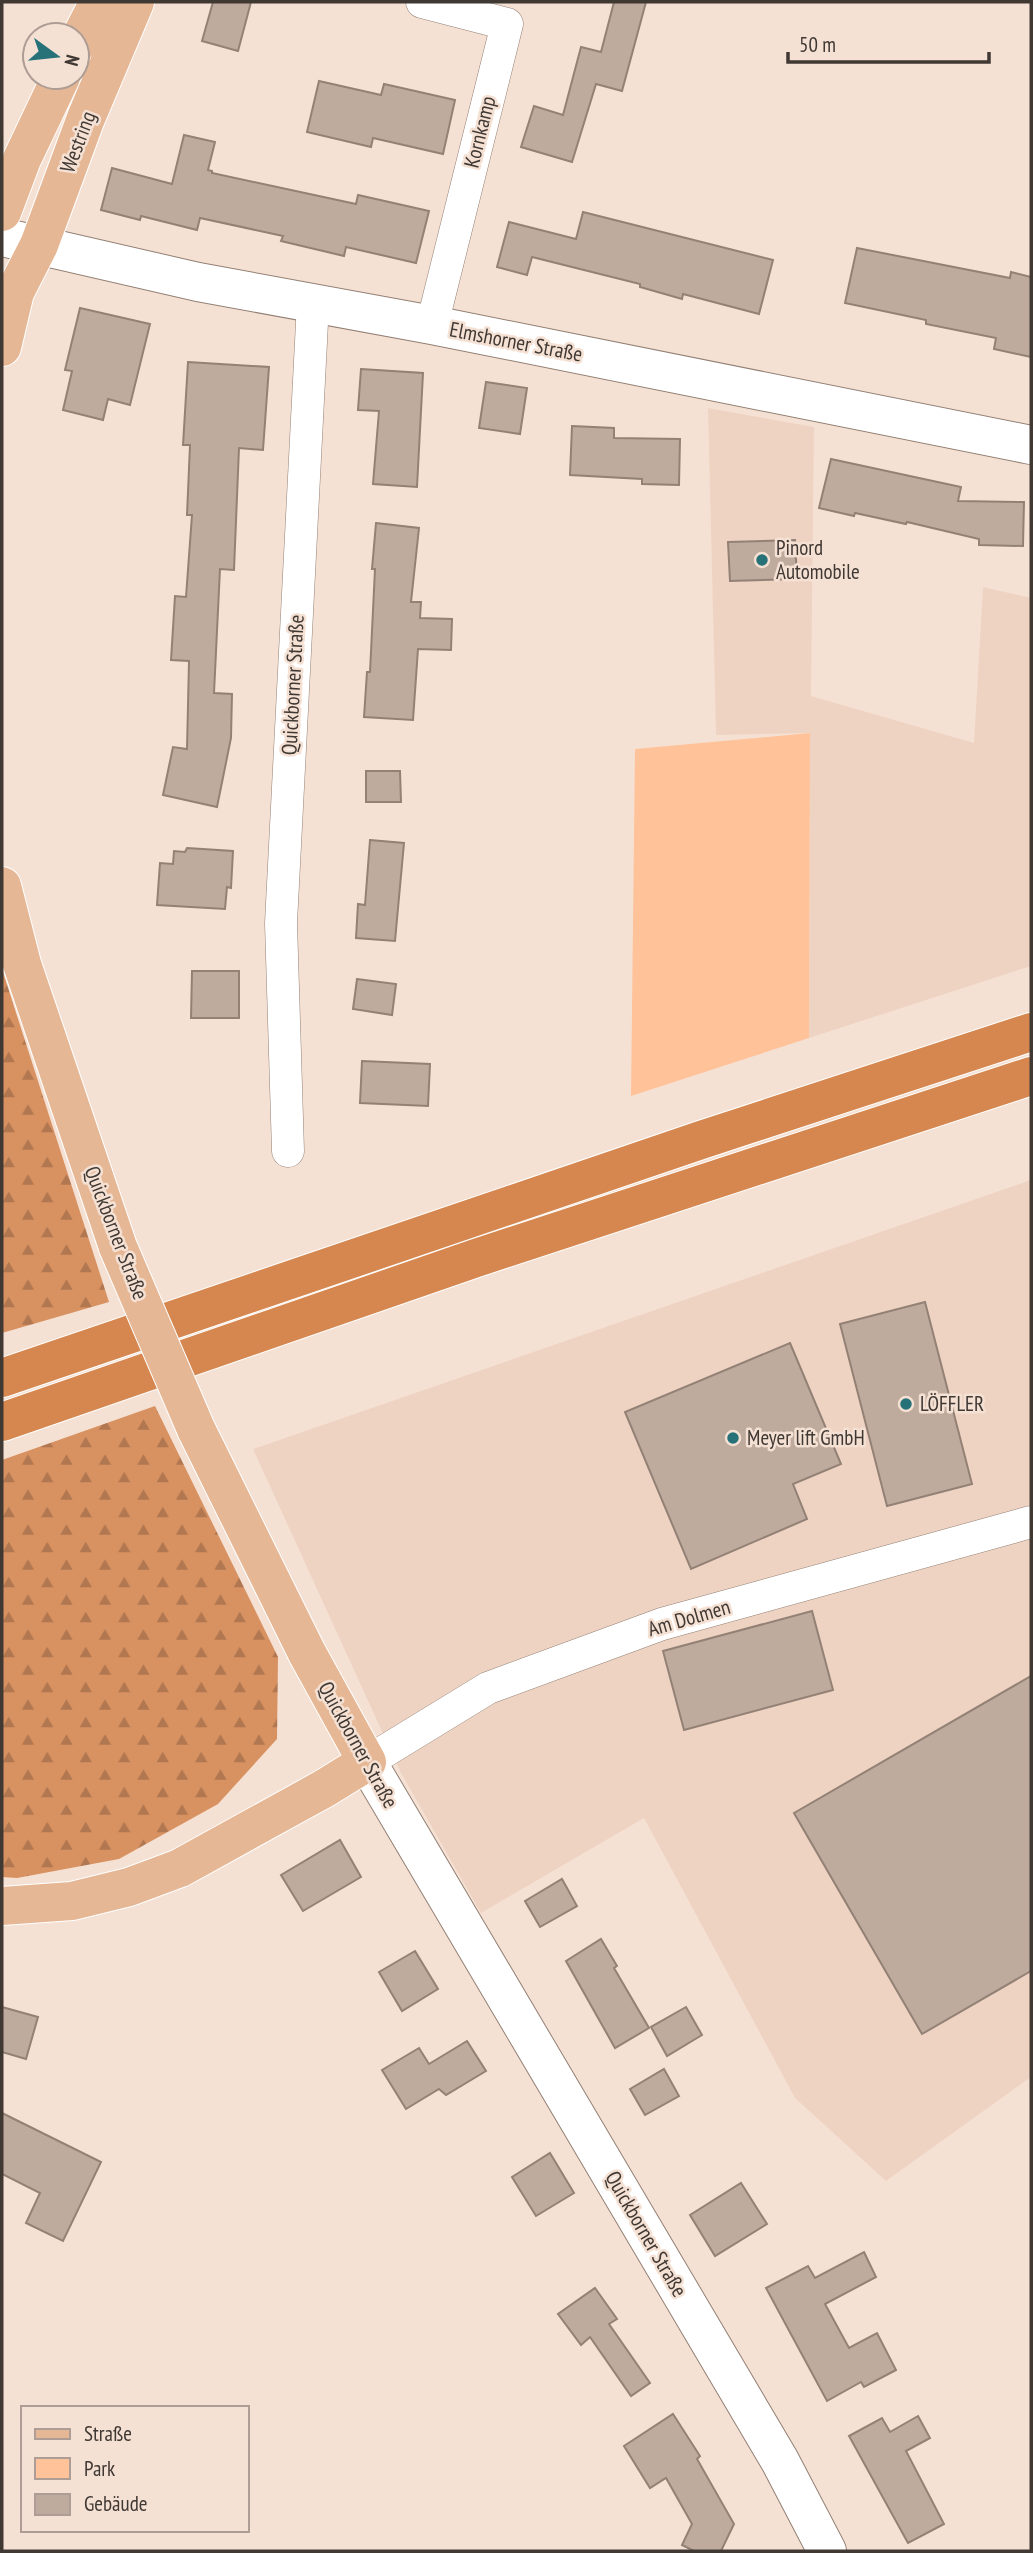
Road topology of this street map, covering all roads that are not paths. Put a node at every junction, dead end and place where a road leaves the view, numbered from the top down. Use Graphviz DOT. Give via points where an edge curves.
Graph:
graph roads {
  1 [pos="99,2"];
  2 [pos="135,2"];
  3 [pos="422,2"];
  4 [pos="89,21"];
  5 [pos="54,91"];
  6 [pos="2,212"];
  7 [pos="2,237"];
  8 [pos="39,245"];
  9 [pos="313,303"];
  10 [pos="432,325"];
  11 [pos="2,347"];
  12 [pos="1031,445"];
  13 [pos="2,886"];
  14 [pos="1031,1032"];
  15 [pos="1031,1076"];
  16 [pos="288,1152"];
  17 [pos="50,1360"];
  18 [pos="2,1370"];
  19 [pos="2,1378"];
  20 [pos="2,1422"];
  21 [pos="1031,1522"];
  22 [pos="367,1762"];
  23 [pos="2,1906"];
  24 [pos="827,2551"];
  1 -- 4 [label="main road"];
  2 -- 8 [label="main road, Westring"];
  3 -- 10 [label="street, Kornkamp" via="508,24"];
  5 -- 6 [label="main road, Westring"];
  7 -- 8 [label="street, Elmshorner Straße"];
  8 -- 9 [label="street, Elmshorner Straße"];
  8 -- 11 [label="main road" via="15,292"];
  9 -- 10 [label="street, Elmshorner Straße"];
  9 -- 16 [label="street, Quickborner Straße" via="281,923"];
  10 -- 12 [label="street, Elmshorner Straße"];
  13 -- 22 [label="main road, Quickborner Straße, bridge" via="22,964 118,1247 196,1429 307,1653"];
  14 -- 17 [label="highway"];
  15 -- 20 [label="highway" via="476,1258"];
  17 -- 18 [label="highway"];
  17 -- 19 [label="highway"];
  21 -- 22 [label="street, Am Dolmen" via="662,1624 488,1688"];
  22 -- 23 [label="main road" via="167,1873 72,1901"];
  22 -- 24 [label="street, Quickborner Straße" via="780,2461"];
}
